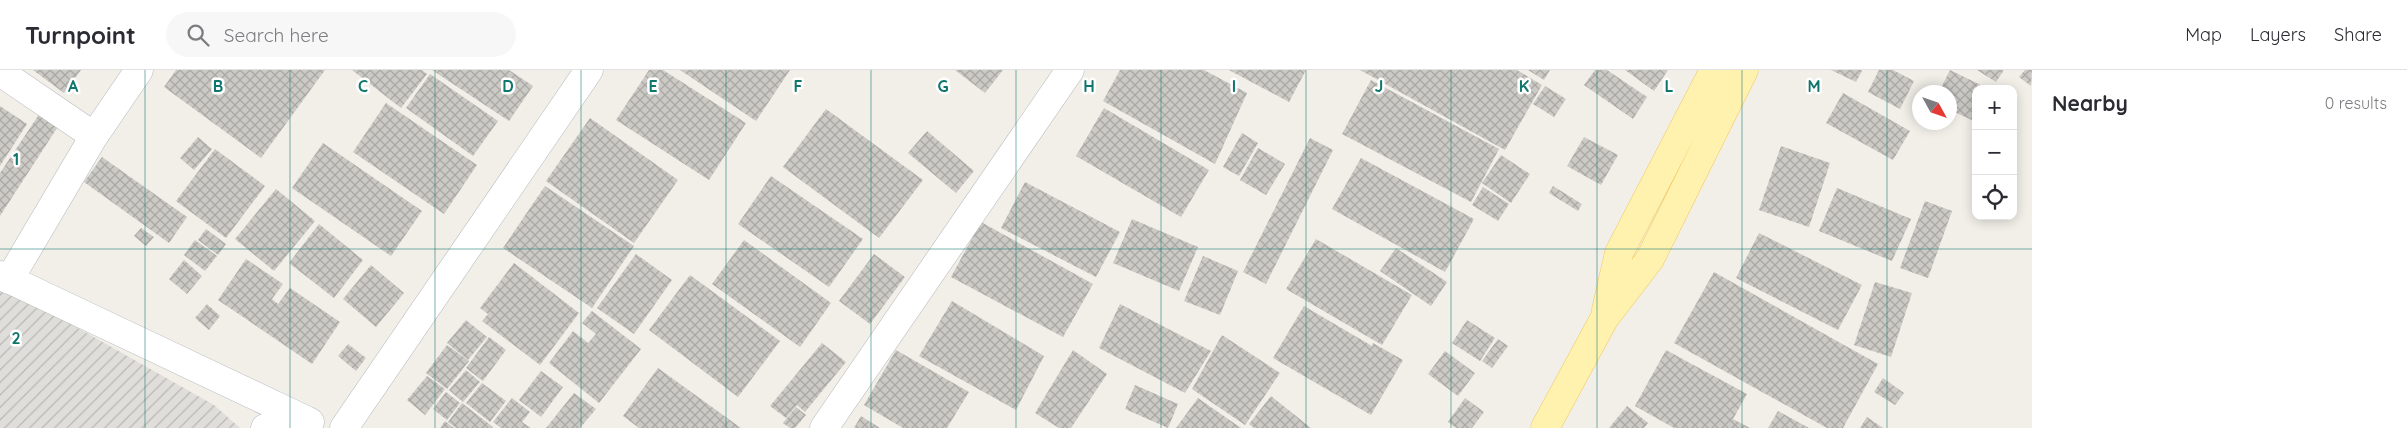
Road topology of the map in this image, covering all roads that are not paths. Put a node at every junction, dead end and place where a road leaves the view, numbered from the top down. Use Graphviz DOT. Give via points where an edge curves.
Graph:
graph roads {
  1 [pos="139,70"];
  2 [pos="590,70"];
  3 [pos="1070,70"];
  4 [pos="1714,70"];
  5 [pos="1744,70"];
  6 [pos="0,72"];
  7 [pos="94,136"];
  8 [pos="4,278"];
  9 [pos="1604,318"];
  10 [pos="314,424"];
  11 [pos="265,428"];
  12 [pos="344,428"];
  13 [pos="824,428"];
  14 [pos="1545,428"];
  1 -- 7 [label="street"];
  2 -- 12 [label="street"];
  3 -- 13 [label="street"];
  4 -- 9 [label="main road" via="1619,253"];
  5 -- 9 [label="main road" via="1650,259"];
  6 -- 7 [label="street"];
  7 -- 8 [label="street"];
  8 -- 10 [label="street"];
  9 -- 14 [label="main road"];
  10 -- 11 [label="street"];
}
